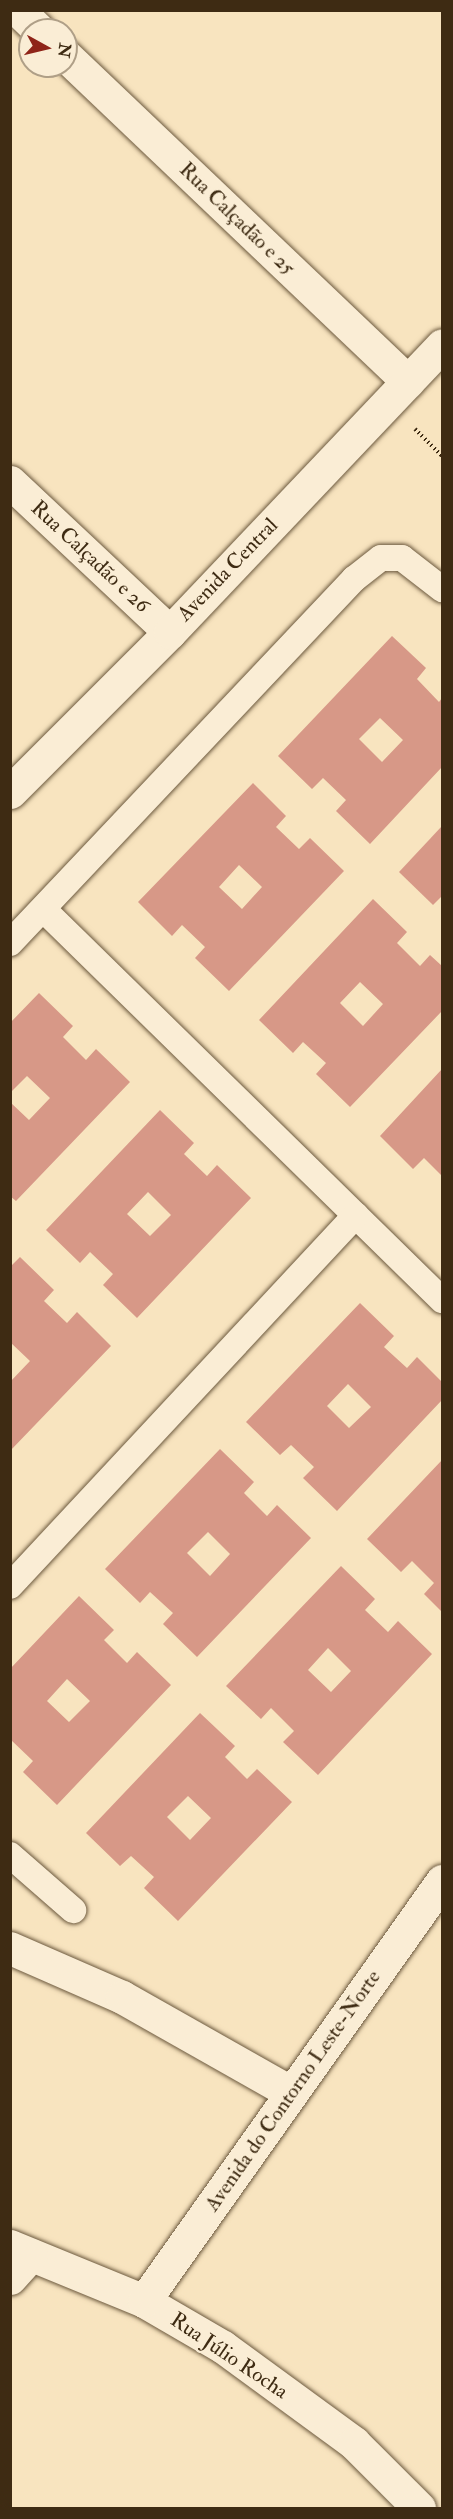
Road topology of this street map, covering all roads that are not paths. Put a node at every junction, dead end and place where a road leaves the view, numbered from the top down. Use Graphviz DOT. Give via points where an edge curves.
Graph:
graph roads {
  1 [pos="78,67"];
  2 [pos="442,345"];
  3 [pos="408,382"];
  4 [pos="10,482"];
  5 [pos="442,589"];
  6 [pos="170,632"];
  7 [pos="10,792"];
  8 [pos="44,909"];
  9 [pos="10,943"];
  10 [pos="356,1215"];
  11 [pos="442,1300"];
  12 [pos="10,1586"];
  13 [pos="10,1855"];
  14 [pos="437,1902"];
  15 [pos="73,1910"];
  16 [pos="10,1948"];
  17 [pos="291,2092"];
  18 [pos="17,2260"];
  19 [pos="144,2301"];
  20 [pos="419,2508"];
  1 -- 3 [label="street, Rua Calçadão e 25"];
  2 -- 3 [label="street, Avenida Central"];
  3 -- 6 [label="street, Avenida Central"];
  4 -- 6 [label="street, Rua Calçadão e 26"];
  5 -- 8 [label="lane" via="402,558 381,558 354,579"];
  6 -- 7 [label="street, Avenida Central"];
  8 -- 9 [label="lane"];
  8 -- 10 [label="lane"];
  10 -- 11 [label="lane"];
  10 -- 12 [label="lane"];
  13 -- 15 [label="lane"];
  14 -- 17 [label="street, Avenida do Contorno Leste-Norte"];
  16 -- 17 [label="street" via="122,1997"];
  17 -- 19 [label="street, Avenida do Contorno Leste-Norte"];
  18 -- 19 [label="street, Rua Júlio Rocha"];
  19 -- 20 [label="street, Rua Júlio Rocha" via="223,2348 354,2443"];
}
